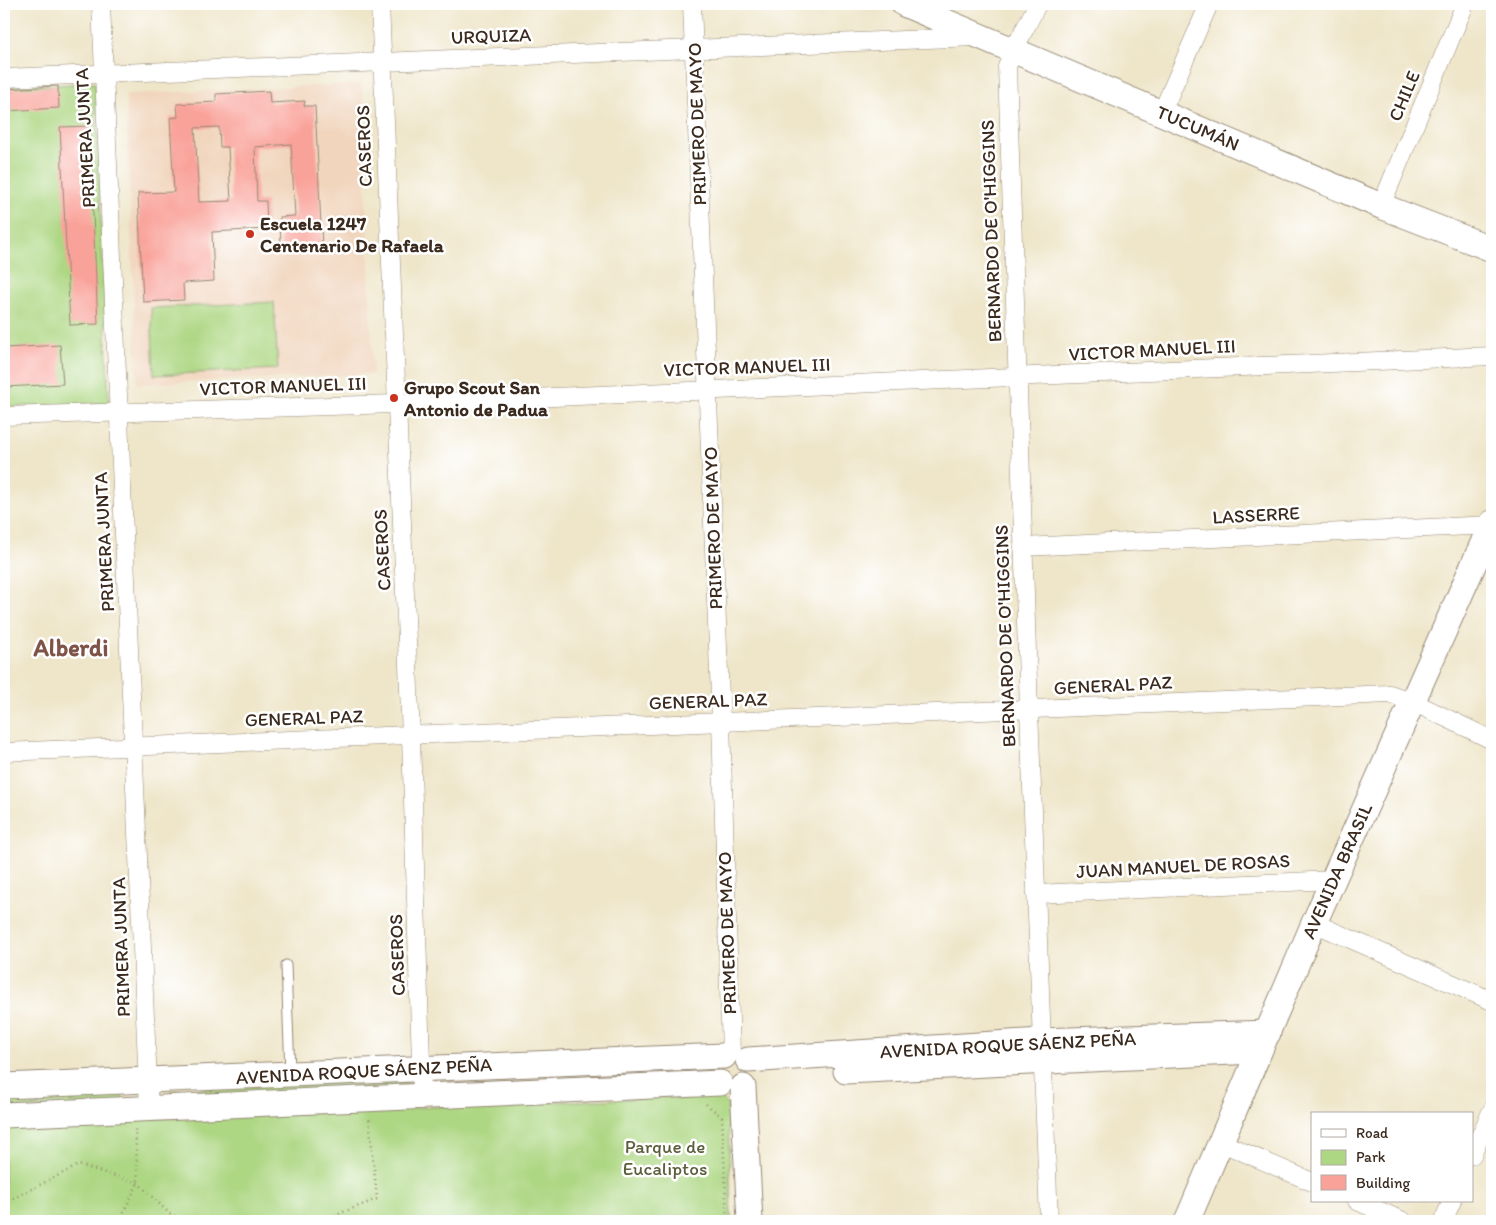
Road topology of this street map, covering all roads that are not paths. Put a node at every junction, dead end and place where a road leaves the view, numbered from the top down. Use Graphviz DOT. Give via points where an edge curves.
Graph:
graph roads {
  1 [pos="101,4"];
  2 [pos="380,4"];
  3 [pos="692,4"];
  4 [pos="904,4"];
  5 [pos="1037,4"];
  6 [pos="1210,4"];
  7 [pos="1465,4"];
  8 [pos="981,36"];
  9 [pos="694,50"];
  10 [pos="1012,50"];
  11 [pos="382,62"];
  12 [pos="104,74"];
  13 [pos="4,78"];
  14 [pos="1162,112"];
  15 [pos="1381,206"];
  16 [pos="1492,249"];
  17 [pos="1492,356"];
  18 [pos="1017,377"];
  19 [pos="708,390"];
  20 [pos="396,404"];
  21 [pos="119,412"];
  22 [pos="4,416"];
  23 [pos="1492,524"];
  24 [pos="1024,547"];
  25 [pos="1413,702"];
  26 [pos="1029,710"];
  27 [pos="721,722"];
  28 [pos="411,736"];
  29 [pos="1492,740"];
  30 [pos="134,746"];
  31 [pos="4,752"];
  32 [pos="1333,880"];
  33 [pos="1036,894"];
  34 [pos="1314,923"];
  35 [pos="286,965"];
  36 [pos="1492,1000"];
  37 [pos="1264,1042"];
  38 [pos="1042,1051"];
  39 [pos="422,1067"];
  40 [pos="735,1072"];
  41 [pos="290,1075"];
  42 [pos="148,1082"];
  43 [pos="4,1086"];
  44 [pos="422,1095"];
  45 [pos="1492,1110"];
  46 [pos="4,1115"];
  47 [pos="142,1117"];
  48 [pos="1220,1142"];
  49 [pos="1474,1150"];
  50 [pos="1311,1182"];
  51 [pos="1359,1202"];
  52 [pos="1452,1202"];
  53 [pos="734,1221"];
  54 [pos="750,1221"];
  55 [pos="1049,1221"];
  56 [pos="1186,1221"];
  57 [pos="1403,1221"];
  58 [pos="1443,1221"];
  1 -- 12 [label="street, PRIMERA JUNTA"];
  2 -- 11 [label="street, CASEROS"];
  3 -- 9 [label="street, PRIMERO DE MAYO"];
  4 -- 8 [label="street, TUCUMÁN"];
  5 -- 10 [label="street" via="1029,24"];
  6 -- 14 [label="street"];
  7 -- 15 [label="street, CHILE"];
  8 -- 9 [label="street, URQUIZA"];
  8 -- 10 [label="street, TUCUMÁN"];
  9 -- 11 [label="street, URQUIZA"];
  9 -- 19 [label="street, PRIMERO DE MAYO"];
  10 -- 14 [label="street, TUCUMÁN"];
  10 -- 18 [label="street, BERNARDO DE O'HIGGINS" via="1007,67"];
  11 -- 12 [label="street, URQUIZA"];
  11 -- 20 [label="street, CASEROS"];
  12 -- 13 [label="street, URQUIZA"];
  12 -- 21 [label="street, PRIMERA JUNTA"];
  14 -- 15 [label="street, TUCUMÁN"];
  15 -- 16 [label="street, TUCUMÁN"];
  17 -- 18 [label="street, VICTOR MANUEL III"];
  18 -- 19 [label="street, VICTOR MANUEL III"];
  18 -- 24 [label="street, BERNARDO DE O'HIGGINS"];
  19 -- 20 [label="street, VICTOR MANUEL III"];
  19 -- 27 [label="street, PRIMERO DE MAYO"];
  20 -- 21 [label="street, VICTOR MANUEL III"];
  20 -- 28 [label="street, CASEROS"];
  21 -- 22 [label="street, VICTOR MANUEL III"];
  21 -- 30 [label="street, PRIMERA JUNTA"];
  23 -- 24 [label="street, LASSERRE"];
  23 -- 25 [label="street, AVENIDA BRASIL"];
  24 -- 26 [label="street, BERNARDO DE O'HIGGINS"];
  25 -- 26 [label="street, GENERAL PAZ" via="1390,694"];
  25 -- 29 [label="street, GENERAL PAZ"];
  25 -- 32 [label="street, AVENIDA BRASIL"];
  26 -- 27 [label="street, GENERAL PAZ"];
  26 -- 33 [label="street, BERNARDO DE O'HIGGINS"];
  27 -- 28 [label="street, GENERAL PAZ"];
  27 -- 40 [label="street, PRIMERO DE MAYO"];
  28 -- 30 [label="street, GENERAL PAZ"];
  28 -- 39 [label="street, CASEROS"];
  30 -- 31 [label="street, GENERAL PAZ"];
  30 -- 42 [label="street, PRIMERA JUNTA"];
  32 -- 33 [label="street, JUAN MANUEL DE ROSAS"];
  32 -- 34 [label="street, AVENIDA BRASIL"];
  33 -- 38 [label="street, BERNARDO DE O'HIGGINS"];
  34 -- 36 [label="street"];
  34 -- 37 [label="street, AVENIDA BRASIL"];
  35 -- 41 [label="lane"];
  37 -- 38 [label="street, AVENIDA ROQUE SÁENZ PEÑA"];
  37 -- 48 [label="street, AVENIDA BRASIL"];
  38 -- 40 [label="street, AVENIDA ROQUE SÁENZ PEÑA" via="783,1066"];
  38 -- 55 [label="street, BERNARDO DE O'HIGGINS"];
  39 -- 40 [label="street, AVENIDA ROQUE SÁENZ PEÑA"];
  39 -- 41 [label="street, AVENIDA ROQUE SÁENZ PEÑA"];
  39 -- 44 [label="street, CASEROS"];
  40 -- 44 [label="street, AVENIDA ROQUE SÁENZ PEÑA"];
  40 -- 53 [label="street, PRIMERO DE MAYO"];
  40 -- 54 [label="street, PRIMERO DE MAYO"];
  41 -- 42 [label="street, AVENIDA ROQUE SÁENZ PEÑA"];
  42 -- 43 [label="street, AVENIDA ROQUE SÁENZ PEÑA"];
  42 -- 47 [label="street, PRIMERA JUNTA"];
  44 -- 47 [label="street, AVENIDA ROQUE SÁENZ PEÑA"];
  45 -- 49 [label="street"];
  46 -- 47 [label="street, AVENIDA ROQUE SÁENZ PEÑA"];
  48 -- 50 [label="street"];
  48 -- 56 [label="street, AVENIDA BRASIL"];
  51 -- 57 [label="street"];
  52 -- 58 [label="street"];
}
